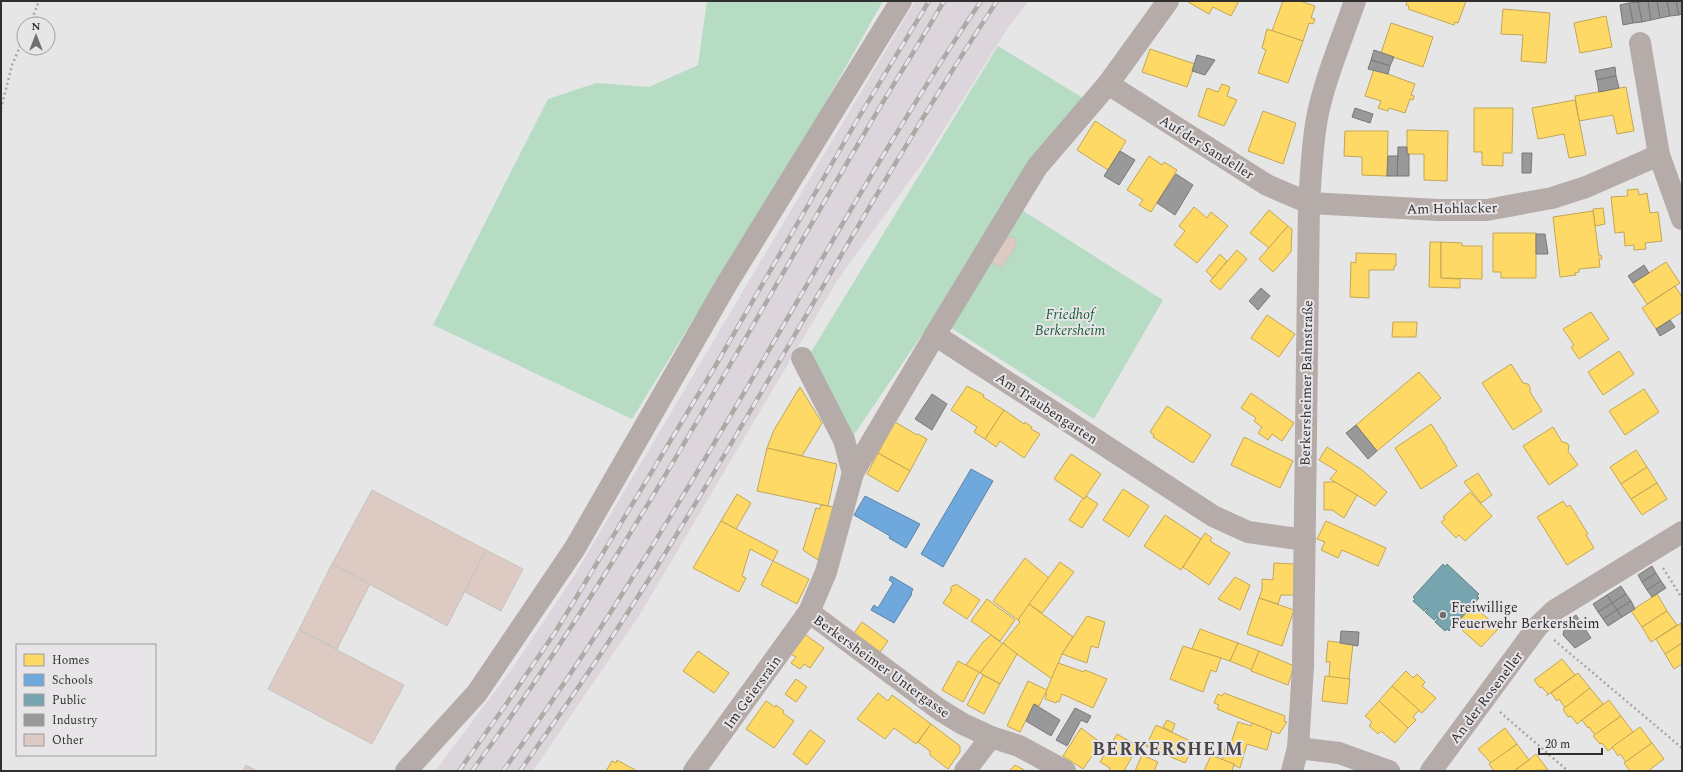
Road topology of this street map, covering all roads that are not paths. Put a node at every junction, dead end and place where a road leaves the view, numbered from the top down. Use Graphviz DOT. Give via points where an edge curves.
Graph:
graph roads {
  1 [pos="901,1"];
  2 [pos="1168,1"];
  3 [pos="1355,1"];
  4 [pos="1640,42"];
  5 [pos="1108,84"];
  6 [pos="1659,155"];
  7 [pos="1309,203"];
  8 [pos="1682,219"];
  9 [pos="935,335"];
  10 [pos="802,358"];
  11 [pos="853,473"];
  12 [pos="1682,532"];
  13 [pos="1305,540"];
  14 [pos="809,612"];
  15 [pos="992,737"];
  16 [pos="1298,748"];
  17 [pos="406,771"];
  18 [pos="694,771"];
  19 [pos="965,771"];
  20 [pos="1065,771"];
  21 [pos="1292,771"];
  22 [pos="1389,771"];
  23 [pos="1431,771"];
  1 -- 17 [label="street" via="726,285 575,548 477,693"];
  2 -- 5 [label="street"];
  3 -- 7 [label="street, Berkersheimer Bahnstraße" via="1317,118"];
  4 -- 6 [label="street"];
  5 -- 7 [label="street, Auf der Sandeller" via="1267,185"];
  5 -- 9 [label="street" via="1037,166"];
  6 -- 7 [label="street, Am Hohlacker" via="1586,187 1552,198 1487,210"];
  6 -- 8 [label="street"];
  7 -- 13 [label="street, Berkersheimer Bahnstraße"];
  9 -- 11 [label="street"];
  9 -- 13 [label="street, Am Traubengarten" via="1213,516 1248,532"];
  10 -- 11 [label="street" via="844,440"];
  11 -- 14 [label="street, Berkersheimer Untergasse" via="826,572"];
  12 -- 23 [label="street, An der Roseneller" via="1555,610 1538,626"];
  13 -- 16 [label="street, Berkersheimer Bahnstraße" via="1304,666"];
  14 -- 15 [label="street, Berkersheimer Untergasse" via="940,710"];
  14 -- 18 [label="street, Im Geiersrain"];
  15 -- 19 [label="street"];
  15 -- 20 [label="street, Berkersheimer Untergasse" via="1019,746"];
  16 -- 21 [label="street, Berkersheimer Bahnstraße"];
  16 -- 22 [label="street" via="1339,753"];
}
